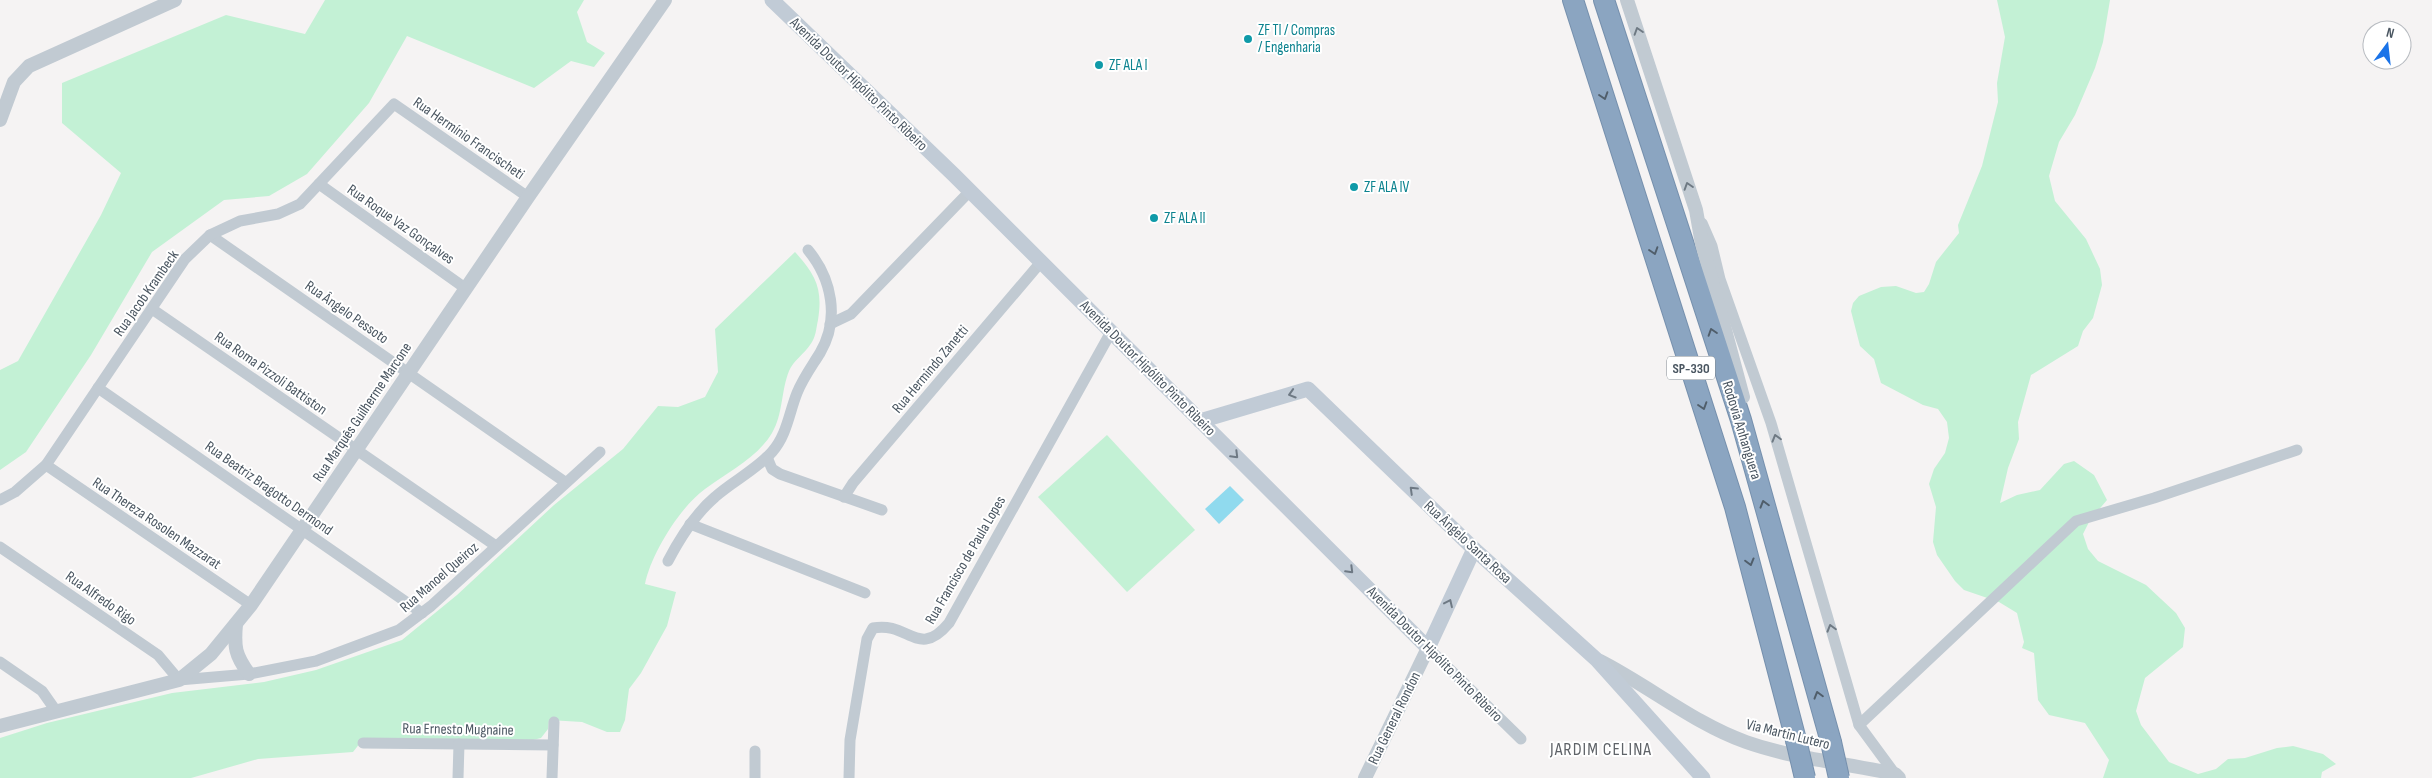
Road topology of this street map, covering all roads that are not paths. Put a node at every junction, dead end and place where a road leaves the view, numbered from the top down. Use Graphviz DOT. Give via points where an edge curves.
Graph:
graph roads {
  1 [pos="175,0"];
  2 [pos="665,0"];
  3 [pos="772,0"];
  4 [pos="1564,0"];
  5 [pos="1573,0"];
  6 [pos="1604,0"];
  7 [pos="1627,0"];
  8 [pos="1596,72"];
  9 [pos="394,104"];
  10 [pos="0,120"];
  11 [pos="319,184"];
  12 [pos="970,191"];
  13 [pos="528,197"];
  14 [pos="1696,210"];
  15 [pos="210,235"];
  16 [pos="808,250"];
  17 [pos="1041,262"];
  18 [pos="465,288"];
  19 [pos="152,309"];
  20 [pos="830,324"];
  21 [pos="1111,332"];
  22 [pos="408,373"];
  23 [pos="98,388"];
  24 [pos="1740,420"];
  25 [pos="1200,421"];
  26 [pos="356,450"];
  27 [pos="2297,450"];
  28 [pos="600,452"];
  29 [pos="766,457"];
  30 [pos="46,465"];
  31 [pos="564,482"];
  32 [pos="844,497"];
  33 [pos="0,500"];
  34 [pos="882,510"];
  35 [pos="690,524"];
  36 [pos="302,530"];
  37 [pos="0,546"];
  38 [pos="496,546"];
  39 [pos="1474,549"];
  40 [pos="668,561"];
  41 [pos="866,593"];
  42 [pos="251,605"];
  43 [pos="422,614"];
  44 [pos="236,624"];
  45 [pos="1428,648"];
  46 [pos="1597,660"];
  47 [pos="0,662"];
  48 [pos="249,674"];
  49 [pos="178,680"];
  50 [pos="56,711"];
  51 [pos="554,722"];
  52 [pos="1860,725"];
  53 [pos="0,726"];
  54 [pos="1521,739"];
  55 [pos="363,744"];
  56 [pos="459,744"];
  57 [pos="553,745"];
  58 [pos="755,751"];
  59 [pos="1897,776"];
  60 [pos="458,778"];
  61 [pos="552,778"];
  62 [pos="755,778"];
  63 [pos="849,778"];
  64 [pos="1365,778"];
  65 [pos="1703,778"];
  66 [pos="1805,778"];
  67 [pos="1839,778"];
  1 -- 10 [label="street" via="28,66 14,82"];
  2 -- 13 [label="street, Rua Marquês Guilherme Marcone"];
  3 -- 12 [label="main road, Avenida Doutor Hipólito Pinto Ribeiro"];
  4 -- 8 [label="highway"];
  5 -- 8 [label="highway, Rodovia Anhanguera / SP-330"];
  24 -- 6 [label="highway, Rodovia Anhanguera / SP-330, one-way"];
  14 -- 7 [label="street, one-way"];
  8 -- 66 [label="highway, Rodovia Anhanguera / SP-330, one-way, bridge" via="1735,507"];
  9 -- 11 [label="street, Rua Jacob Krambeck"];
  9 -- 13 [label="street, Rua Hermínio Francischeti"];
  11 -- 15 [label="street, Rua Jacob Krambeck" via="300,204 278,214 240,221"];
  11 -- 18 [label="street, Rua Roque Vaz Gonçalves"];
  12 -- 17 [label="main road, Avenida Doutor Hipólito Pinto Ribeiro"];
  12 -- 20 [label="street" via="851,314"];
  13 -- 18 [label="street, Rua Marquês Guilherme Marcone"];
  14 -- 24 [label="street" via="1743,399"];
  52 -- 14 [label="street, one-way" via="1771,423 1720,279 1712,246"];
  15 -- 19 [label="street, Rua Jacob Krambeck" via="185,259"];
  15 -- 22 [label="street, Rua Ângelo Pessoto"];
  16 -- 20 [label="street" via="828,284"];
  17 -- 21 [label="main road, Avenida Doutor Hipólito Pinto Ribeiro"];
  17 -- 32 [label="street, Rua Hermindo Zanetti"];
  18 -- 22 [label="street, Rua Marquês Guilherme Marcone"];
  19 -- 23 [label="street, Rua Jacob Krambeck"];
  19 -- 26 [label="street, Rua Roma Pizzoli Battiston"];
  20 -- 29 [label="street" via="825,344 798,392 786,430"];
  21 -- 25 [label="main road, Avenida Doutor Hipólito Pinto Ribeiro"];
  21 -- 63 [label="street, Rua Francisco de Paula Lopes" via="949,623 938,637 923,640 885,625 873,628 867,639 850,740"];
  22 -- 26 [label="street, Rua Marquês Guilherme Marcone"];
  22 -- 31 [label="street, Rua Ângelo Pessoto"];
  23 -- 30 [label="street, Rua Jacob Krambeck"];
  23 -- 36 [label="street, Rua Beatriz Bragotto Dermond"];
  67 -- 24 [label="highway, Rodovia Anhanguera / SP-330, one-way, bridge"];
  39 -- 25 [label="main road, Rua Ângelo Santa Rosa, one-way" via="1308,389"];
  25 -- 45 [label="main road, Avenida Doutor Hipólito Pinto Ribeiro, one-way"];
  26 -- 36 [label="street, Rua Marquês Guilherme Marcone"];
  26 -- 38 [label="street, Rua Roma Pizzoli Battiston"];
  27 -- 52 [label="street" via="2076,521"];
  28 -- 31 [label="street, Rua Manoel Queiroz"];
  29 -- 32 [label="street" via="772,469 780,474"];
  29 -- 35 [label="street" via="715,496"];
  30 -- 33 [label="street, Rua Jacob Krambeck" via="15,492"];
  30 -- 42 [label="street, Rua Thereza Rosolen Mazzarat"];
  31 -- 38 [label="street, Rua Manoel Queiroz"];
  32 -- 34 [label="street"];
  35 -- 40 [label="street"];
  35 -- 41 [label="street"];
  36 -- 42 [label="street, Rua Marquês Guilherme Marcone"];
  36 -- 43 [label="street, Rua Beatriz Bragotto Dermond"];
  37 -- 49 [label="street, Rua Alfredo Rigo" via="158,655"];
  38 -- 43 [label="street, Rua Manoel Queiroz"];
  45 -- 39 [label="main road, Rua General Rondon, one-way"];
  39 -- 46 [label="main road, Rua Ângelo Santa Rosa"];
  42 -- 44 [label="street, Rua Marquês Guilherme Marcone"];
  43 -- 48 [label="street, Rua Manoel Queiroz" via="399,630 316,661"];
  44 -- 48 [label="street" via="234,643 238,658"];
  44 -- 49 [label="street, Rua Marquês Guilherme Marcone" via="211,654"];
  45 -- 54 [label="street, Avenida Doutor Hipólito Pinto Ribeiro"];
  45 -- 64 [label="street, Rua General Rondon"];
  46 -- 59 [label="street, Via Martin Lutero" via="1707,723 1748,742"];
  46 -- 65 [label="main road, Rua Ângelo Santa Rosa"];
  47 -- 50 [label="street" via="42,692"];
  48 -- 49 [label="street, Rua Manoel Queiroz"];
  49 -- 50 [label="street, Rua Marquês Guilherme Marcone"];
  50 -- 53 [label="street, Rua Marquês Guilherme Marcone"];
  51 -- 57 [label="street"];
  52 -- 59 [label="street"];
  55 -- 56 [label="street, Rua Ernesto Mugnaine"];
  56 -- 57 [label="street, Rua Ernesto Mugnaine"];
  56 -- 60 [label="street"];
  57 -- 61 [label="street"];
  58 -- 62 [label="street"];
}
